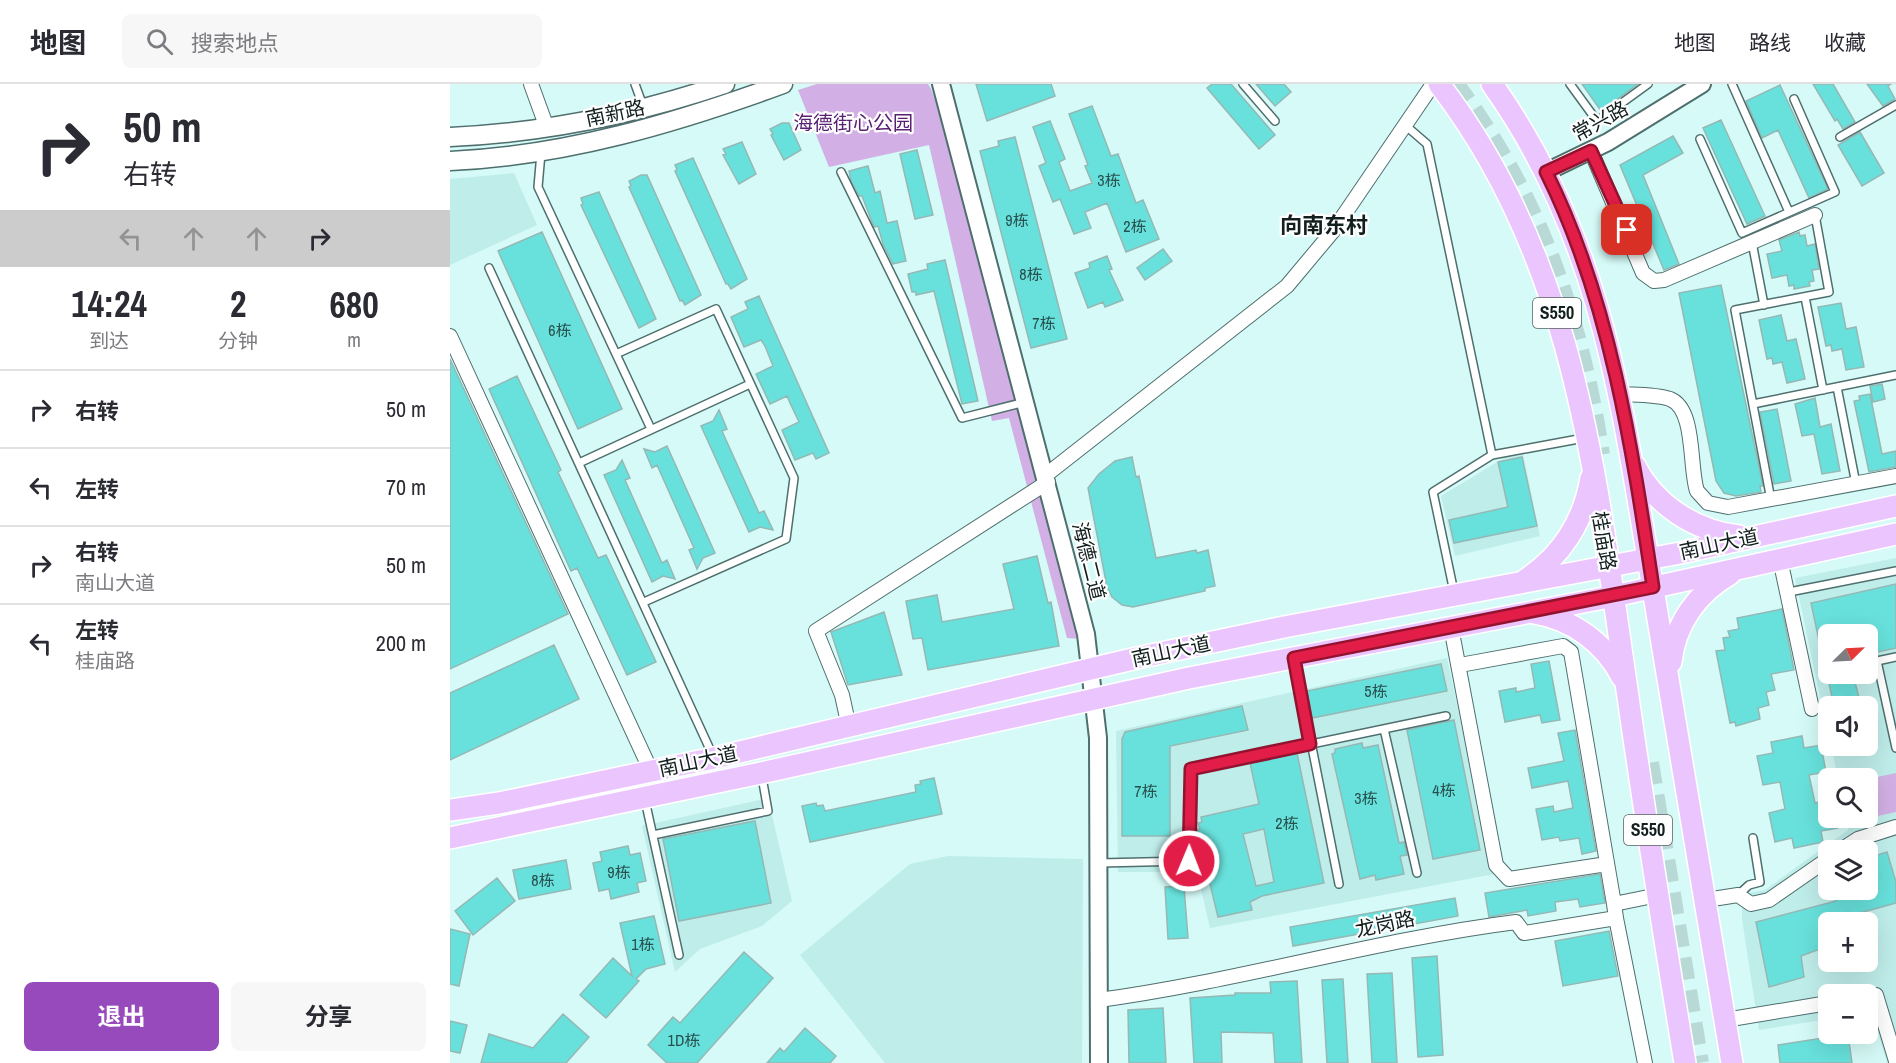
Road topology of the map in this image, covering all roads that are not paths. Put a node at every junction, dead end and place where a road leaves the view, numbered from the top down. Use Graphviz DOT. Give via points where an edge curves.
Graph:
graph roads {
  1 [pos="531,84"];
  2 [pos="635,84"];
  3 [pos="725,84"];
  4 [pos="783,84"];
  5 [pos="940,84"];
  6 [pos="1243,84"];
  7 [pos="1433,84"];
  8 [pos="1439,84"];
  9 [pos="1492,84"];
  10 [pos="1570,84"];
  11 [pos="1648,84"];
  12 [pos="1702,84"];
  13 [pos="1732,84"];
  14 [pos="1794,99"];
  15 [pos="1896,105"];
  16 [pos="644,108"];
  17 [pos="1275,121"];
  18 [pos="1405,125"];
  19 [pos="547,128"];
  20 [pos="450,137"];
  21 [pos="1840,137"];
  22 [pos="1700,139"];
  23 [pos="541,151"];
  24 [pos="1591,151"];
  25 [pos="450,161"];
  26 [pos="841,172"];
  27 [pos="1546,172"];
  28 [pos="1789,212"];
  29 [pos="1815,215"];
  30 [pos="1752,242"];
  31 [pos="489,268"];
  32 [pos="1804,297"];
  33 [pos="1764,305"];
  34 [pos="450,336"];
  35 [pos="616,354"];
  36 [pos="1896,375"];
  37 [pos="750,384"];
  38 [pos="1837,387"];
  39 [pos="1823,390"];
  40 [pos="1619,394"];
  41 [pos="1026,402"];
  42 [pos="1753,404"];
  43 [pos="651,429"];
  44 [pos="1587,438"];
  45 [pos="1492,455"];
  46 [pos="1630,455"];
  47 [pos="579,463"];
  48 [pos="1592,466"];
  49 [pos="1896,476"];
  50 [pos="1047,479"];
  51 [pos="1856,484"];
  52 [pos="1771,500"];
  53 [pos="1896,506"];
  54 [pos="1896,534"];
  55 [pos="1751,537"];
  56 [pos="1649,559"];
  57 [pos="1780,559"];
  58 [pos="1757,564"];
  59 [pos="1609,566"];
  60 [pos="1896,571"];
  61 [pos="1519,583"];
  62 [pos="1653,587"];
  63 [pos="1789,592"];
  64 [pos="1455,595"];
  65 [pos="1614,596"];
  66 [pos="644,602"];
  67 [pos="1528,612"];
  68 [pos="1451,627"];
  69 [pos="1896,657"];
  70 [pos="1294,658"];
  71 [pos="1460,666"];
  72 [pos="1090,669"];
  73 [pos="1670,683"];
  74 [pos="1626,685"];
  75 [pos="1094,699"];
  76 [pos="1812,709"];
  77 [pos="1446,716"];
  78 [pos="849,727"];
  79 [pos="1384,729"];
  80 [pos="1310,744"];
  81 [pos="1896,748"];
  82 [pos="714,758"];
  83 [pos="651,771"];
  84 [pos="761,773"];
  85 [pos="644,798"];
  86 [pos="450,810"];
  87 [pos="507,826"];
  88 [pos="1896,827"];
  89 [pos="653,835"];
  90 [pos="450,838"];
  91 [pos="1753,838"];
  92 [pos="1856,840"];
  93 [pos="450,849"];
  94 [pos="1099,863"];
  95 [pos="1607,864"];
  96 [pos="1818,866"];
  97 [pos="1417,873"];
  98 [pos="1339,884"];
  99 [pos="1658,895"];
  100 [pos="1738,895"];
  101 [pos="1706,900"];
  102 [pos="1615,911"];
  103 [pos="680,955"];
  104 [pos="1099,1000"];
  105 [pos="1878,1002"];
  106 [pos="1818,1005"];
  107 [pos="1725,1020"];
  108 [pos="1896,1061"];
  109 [pos="1099,1063"];
  110 [pos="1646,1063"];
  111 [pos="1685,1063"];
  112 [pos="1732,1063"];
  1 -- 19 [label="street"];
  2 -- 16 [label="lane"];
  3 -- 16 [label="main road, 南新路"];
  4 -- 23 [label="main road, 南新路" via="664,125"];
  5 -- 41 [label="street, 海德二道"];
  6 -- 17 [label="lane"];
  7 -- 18 [label="street"];
  8 -- 44 [label="main road, 桂庙路 / S550" via="1495,166 1529,236 1564,337"];
  9 -- 27 [label="main road, 桂庙路 / S550"];
  10 -- 11 [label="lane" via="1597,121"];
  12 -- 24 [label="street, 常兴路"];
  13 -- 28 [label="lane"];
  14 -- 28 [label="lane" via="1835,192"];
  15 -- 21 [label="lane"];
  16 -- 19 [label="main road, 南新路"];
  18 -- 45 [label="lane" via="1427,144"];
  18 -- 50 [label="street" via="1334,231 1287,285"];
  19 -- 20 [label="main road, 南新路"];
  22 -- 28 [label="lane" via="1742,233"];
  23 -- 25 [label="main road, 南新路"];
  23 -- 35 [label="lane" via="538,187"];
  24 -- 27 [label="street, 常兴路"];
  24 -- 30 [label="street" via="1643,273 1651,280 1664,280"];
  26 -- 41 [label="lane" via="962,418"];
  27 -- 40 [label="main road, 桂庙路 / S550" via="1587,269"];
  29 -- 30 [label="street"];
  29 -- 32 [label="lane" via="1829,292"];
  30 -- 33 [label="lane"];
  31 -- 47 [label="lane"];
  32 -- 33 [label="lane"];
  32 -- 39 [label="lane"];
  33 -- 42 [label="lane" via="1735,310"];
  34 -- 83 [label="street"];
  35 -- 37 [label="lane" via="716,309"];
  35 -- 43 [label="lane"];
  36 -- 38 [label="lane"];
  37 -- 43 [label="lane"];
  37 -- 66 [label="lane" via="794,478 786,539"];
  38 -- 39 [label="lane"];
  38 -- 51 [label="lane"];
  39 -- 42 [label="lane"];
  40 -- 46 [label="main road, 桂庙路 / S550"];
  40 -- 52 [label="street" via="1665,398 1678,404 1687,418 1694,482 1701,498 1708,503 1728,507"];
  41 -- 50 [label="street, 海德二道"];
  42 -- 52 [label="lane"];
  43 -- 47 [label="lane"];
  44 -- 45 [label="lane"];
  44 -- 48 [label="main road, 桂庙路 / S550"];
  45 -- 64 [label="lane" via="1433,492"];
  46 -- 55 [label="main road" via="1645,482 1678,514 1720,533"];
  46 -- 56 [label="main road, 桂庙路 / S550"];
  47 -- 66 [label="lane"];
  48 -- 59 [label="main road, 桂庙路 / S550"];
  48 -- 61 [label="main road" via="1585,501 1570,534 1543,567"];
  49 -- 51 [label="street"];
  50 -- 72 [label="street, 海德二道" via="1086,634"];
  50 -- 78 [label="street" via="816,632 842,695"];
  51 -- 52 [label="street"];
  53 -- 55 [label="main road, 南山大道"];
  54 -- 57 [label="main road, 南山大道"];
  55 -- 56 [label="main road, 南山大道"];
  56 -- 59 [label="main road, 南山大道"];
  56 -- 62 [label="main road, 桂庙路 / S550"];
  57 -- 58 [label="main road, 南山大道"];
  57 -- 63 [label="street"];
  58 -- 62 [label="main road, 南山大道"];
  58 -- 73 [label="main road" via="1720,580 1691,608 1674,644"];
  59 -- 61 [label="main road, 南山大道"];
  59 -- 65 [label="main road, 桂庙路 / S550"];
  60 -- 63 [label="lane"];
  61 -- 64 [label="main road, 南山大道"];
  62 -- 65 [label="main road, 南山大道"];
  62 -- 73 [label="main road, 桂庙路 / S550"];
  63 -- 76 [label="street"];
  64 -- 72 [label="main road, 南山大道"];
  65 -- 67 [label="main road, 南山大道"];
  65 -- 74 [label="main road, 桂庙路 / S550"];
  66 -- 82 [label="lane"];
  67 -- 68 [label="main road, 南山大道"];
  67 -- 74 [label="main road" via="1553,617 1587,635 1613,662"];
  68 -- 70 [label="main road, 南山大道"];
  68 -- 71 [label="street"];
  69 -- 81 [label="lane" via="1877,661"];
  70 -- 75 [label="main road, 南山大道"];
  70 -- 80 [label="lane"];
  71 -- 95 [label="street" via="1496,866 1509,879"];
  71 -- 95 [label="street" via="1563,646 1571,652"];
  72 -- 75 [label="street, 海德二道"];
  72 -- 78 [label="main road, 南山大道"];
  73 -- 101 [label="main road, 桂庙路 / S550"];
  74 -- 99 [label="main road, 桂庙路 / S550"];
  75 -- 84 [label="main road, 南山大道"];
  75 -- 94 [label="street, 海德二道"];
  77 -- 79 [label="lane"];
  78 -- 82 [label="main road, 南山大道"];
  79 -- 80 [label="lane"];
  79 -- 97 [label="lane"];
  80 -- 94 [label="lane" via="1191,769 1189,861"];
  80 -- 98 [label="lane"];
  82 -- 83 [label="main road, 南山大道"];
  83 -- 86 [label="main road, 南山大道"];
  84 -- 85 [label="main road, 南山大道"];
  84 -- 89 [label="lane" via="768,811"];
  85 -- 87 [label="main road, 南山大道"];
  85 -- 89 [label="lane"];
  87 -- 90 [label="main road, 南山大道"];
  87 -- 93 [label="main road"];
  88 -- 92 [label="street"];
  89 -- 103 [label="lane"];
  91 -- 100 [label="lane" via="1760,882 1749,885"];
  94 -- 104 [label="street, 海德二道"];
  95 -- 102 [label="street"];
  96 -- 100 [label="street" via="1769,900 1751,904"];
  99 -- 102 [label="street, 龙岗路"];
  99 -- 111 [label="main road, 桂庙路 / S550"];
  100 -- 101 [label="street"];
  101 -- 107 [label="main road, 桂庙路 / S550"];
  102 -- 104 [label="street, 龙岗路" via="1524,933 1516,922 1446,931 1267,970"];
  102 -- 110 [label="street"];
  104 -- 109 [label="street, 海德二道"];
  105 -- 108 [label="street"];
  106 -- 107 [label="street"];
  107 -- 112 [label="main road, 桂庙路 / S550"];
}
